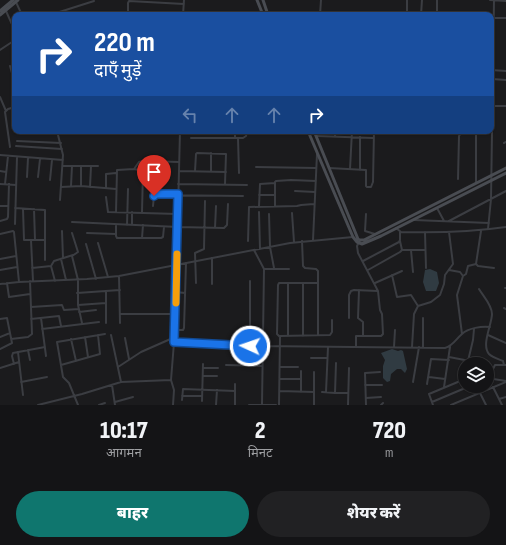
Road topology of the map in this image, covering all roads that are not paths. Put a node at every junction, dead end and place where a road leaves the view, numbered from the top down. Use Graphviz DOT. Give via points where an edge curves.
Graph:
graph roads {
  1 [pos="16,0"];
  2 [pos="184,0"];
  3 [pos="257,0"];
  4 [pos="262,0"];
  5 [pos="321,0"];
  6 [pos="407,0"];
  7 [pos="422,0"];
  8 [pos="437,0"];
  9 [pos="490,0"];
  10 [pos="494,0"];
  11 [pos="94,1"];
  12 [pos="142,1"];
  13 [pos="506,1"];
  14 [pos="184,4"];
  15 [pos="5,9"];
  16 [pos="0,11"];
  17 [pos="21,12"];
  18 [pos="59,12"];
  19 [pos="128,12"];
  20 [pos="183,12"];
  21 [pos="262,12"];
  22 [pos="267,12"];
  23 [pos="320,12"];
  24 [pos="407,12"];
  25 [pos="421,12"];
  26 [pos="437,12"];
  27 [pos="493,12"];
  28 [pos="0,15"];
  29 [pos="494,18"];
  30 [pos="506,18"];
  31 [pos="12,24"];
  32 [pos="12,42"];
  33 [pos="0,50"];
  34 [pos="10,66"];
  35 [pos="494,70"];
  36 [pos="506,71"];
  37 [pos="12,73"];
  38 [pos="494,79"];
  39 [pos="506,80"];
  40 [pos="0,97"];
  41 [pos="494,106"];
  42 [pos="506,106"];
  43 [pos="12,108"];
  44 [pos="6,111"];
  45 [pos="58,134"];
  46 [pos="180,134"];
  47 [pos="236,134"];
  48 [pos="246,134"];
  49 [pos="309,134"];
  50 [pos="374,134"];
  51 [pos="460,134"];
  52 [pos="476,134"];
  53 [pos="491,134"];
  54 [pos="318,136"];
  55 [pos="335,136"];
  56 [pos="352,137"];
  57 [pos="360,137"];
  58 [pos="191,138"];
  59 [pos="237,138"];
  60 [pos="374,138"];
  61 [pos="17,141"];
  62 [pos="61,143"];
  63 [pos="319,143"];
  64 [pos="314,145"];
  65 [pos="16,146"];
  66 [pos="10,147"];
  67 [pos="62,149"];
  68 [pos="211,153"];
  69 [pos="317,153"];
  70 [pos="0,154"];
  71 [pos="8,156"];
  72 [pos="17,157"];
  73 [pos="28,158"];
  74 [pos="40,159"];
  75 [pos="52,160"];
  76 [pos="63,160"];
  77 [pos="179,162"];
  78 [pos="63,166"];
  79 [pos="72,166"];
  80 [pos="82,166"];
  81 [pos="91,166"];
  82 [pos="98,166"];
  83 [pos="256,167"];
  84 [pos="316,168"];
  85 [pos="329,168"];
  86 [pos="506,168"];
  87 [pos="134,169"];
  88 [pos="350,169"];
  89 [pos="360,170"];
  90 [pos="0,171"];
  91 [pos="179,171"];
  92 [pos="195,171"];
  93 [pos="211,171"];
  94 [pos="6,172"];
  95 [pos="226,172"];
  96 [pos="116,173"];
  97 [pos="239,173"];
  98 [pos="506,173"];
  99 [pos="27,176"];
  100 [pos="491,176"];
  101 [pos="38,177"];
  102 [pos="458,179"];
  103 [pos="50,180"];
  104 [pos="316,181"];
  105 [pos="491,182"];
  106 [pos="275,183"];
  107 [pos="0,184"];
  108 [pos="7,184"];
  109 [pos="178,184"];
  110 [pos="226,184"];
  111 [pos="247,184"];
  112 [pos="476,184"];
  113 [pos="16,185"];
  114 [pos="71,186"];
  115 [pos="81,186"];
  116 [pos="61,187"];
  117 [pos="90,187"];
  118 [pos="106,188"];
  119 [pos="478,188"];
  120 [pos="116,189"];
  121 [pos="128,189"];
  122 [pos="295,191"];
  123 [pos="315,192"];
  124 [pos="506,192"];
  125 [pos="178,194"];
  126 [pos="259,195"];
  127 [pos="275,195"];
  128 [pos="243,196"];
  129 [pos="106,197"];
  130 [pos="491,199"];
  131 [pos="60,200"];
  132 [pos="205,202"];
  133 [pos="228,204"];
  134 [pos="314,204"];
  135 [pos="0,206"];
  136 [pos="8,206"];
  137 [pos="153,206"];
  138 [pos="216,206"];
  139 [pos="259,206"];
  140 [pos="275,206"];
  141 [pos="15,208"];
  142 [pos="437,208"];
  143 [pos="23,209"];
  144 [pos="34,209"];
  145 [pos="116,212"];
  146 [pos="128,212"];
  147 [pos="132,212"];
  148 [pos="142,212"];
  149 [pos="259,212"];
  150 [pos="292,213"];
  151 [pos="178,214"];
  152 [pos="269,214"];
  153 [pos="366,214"];
  154 [pos="415,214"];
  155 [pos="416,218"];
  156 [pos="412,220"];
  157 [pos="0,221"];
  158 [pos="444,221"];
  159 [pos="448,221"];
  160 [pos="72,222"];
  161 [pos="489,223"];
  162 [pos="15,224"];
  163 [pos="116,225"];
  164 [pos="127,225"];
  165 [pos="132,225"];
  166 [pos="143,225"];
  167 [pos="164,226"];
  168 [pos="178,227"];
  169 [pos="506,227"];
  170 [pos="204,228"];
  171 [pos="215,228"];
  172 [pos="396,228"];
  173 [pos="488,229"];
  174 [pos="62,231"];
  175 [pos="481,231"];
  176 [pos="400,232"];
  177 [pos="425,232"];
  178 [pos="448,232"];
  179 [pos="72,233"];
  180 [pos="87,233"];
  181 [pos="0,234"];
  182 [pos="116,234"];
  183 [pos="376,234"];
  184 [pos="353,237"];
  185 [pos="142,238"];
  186 [pos="33,240"];
  187 [pos="46,240"];
  188 [pos="248,240"];
  189 [pos="312,240"];
  190 [pos="302,241"];
  191 [pos="359,241"];
  192 [pos="400,241"];
  193 [pos="294,242"];
  194 [pos="86,244"];
  195 [pos="98,244"];
  196 [pos="270,247"];
  197 [pos="260,249"];
  198 [pos="254,250"];
  199 [pos="402,250"];
  200 [pos="411,250"];
  201 [pos="425,250"];
  202 [pos="72,255"];
  203 [pos="16,256"];
  204 [pos="0,258"];
  205 [pos="212,258"];
  206 [pos="62,259"];
  207 [pos="45,260"];
  208 [pos="196,261"];
  209 [pos="363,261"];
  210 [pos="186,263"];
  211 [pos="476,264"];
  212 [pos="176,265"];
  213 [pos="51,266"];
  214 [pos="18,267"];
  215 [pos="32,268"];
  216 [pos="274,268"];
  217 [pos="426,268"];
  218 [pos="494,268"];
  219 [pos="264,269"];
  220 [pos="289,269"];
  221 [pos="0,270"];
  222 [pos="449,270"];
  223 [pos="368,271"];
  224 [pos="402,271"];
  225 [pos="413,272"];
  226 [pos="392,275"];
  227 [pos="119,276"];
  228 [pos="463,276"];
  229 [pos="108,277"];
  230 [pos="96,278"];
  231 [pos="66,280"];
  232 [pos="78,280"];
  233 [pos="30,281"];
  234 [pos="33,281"];
  235 [pos="55,281"];
  236 [pos="250,281"];
  237 [pos="19,282"];
  238 [pos="7,283"];
  239 [pos="196,283"];
  240 [pos="288,283"];
  241 [pos="303,283"];
  242 [pos="318,283"];
  243 [pos="375,283"];
  244 [pos="0,284"];
  245 [pos="212,284"];
  246 [pos="479,288"];
  247 [pos="120,290"];
  248 [pos="359,290"];
  249 [pos="106,291"];
  250 [pos="378,291"];
  251 [pos="176,292"];
  252 [pos="77,293"];
  253 [pos="185,293"];
  254 [pos="30,294"];
  255 [pos="106,303"];
  256 [pos="78,305"];
  257 [pos="418,306"];
  258 [pos="31,307"];
  259 [pos="96,310"];
  260 [pos="79,311"];
  261 [pos="120,314"];
  262 [pos="175,314"];
  263 [pos="40,318"];
  264 [pos="349,318"];
  265 [pos="423,318"];
  266 [pos="0,319"];
  267 [pos="31,319"];
  268 [pos="332,320"];
  269 [pos="99,322"];
  270 [pos="82,323"];
  271 [pos="106,323"];
  272 [pos="120,323"];
  273 [pos="61,326"];
  274 [pos="490,327"];
  275 [pos="42,329"];
  276 [pos="474,329"];
  277 [pos="175,330"];
  278 [pos="395,330"];
  279 [pos="10,333"];
  280 [pos="105,334"];
  281 [pos="462,334"];
  282 [pos="98,335"];
  283 [pos="111,335"];
  284 [pos="318,335"];
  285 [pos="488,335"];
  286 [pos="280,336"];
  287 [pos="288,336"];
  288 [pos="303,336"];
  289 [pos="362,336"];
  290 [pos="0,337"];
  291 [pos="85,337"];
  292 [pos="175,337"];
  293 [pos="125,338"];
  294 [pos="11,339"];
  295 [pos="72,339"];
  296 [pos="174,342"];
  297 [pos="506,343"];
  298 [pos="250,346"];
  299 [pos="262,346"];
  300 [pos="45,347"];
  301 [pos="280,347"];
  302 [pos="328,347"];
  303 [pos="356,347"];
  304 [pos="394,347"];
  305 [pos="412,347"];
  306 [pos="421,347"];
  307 [pos="450,347"];
  308 [pos="0,349"];
  309 [pos="28,350"];
  310 [pos="18,352"];
  311 [pos="46,356"];
  312 [pos="88,357"];
  313 [pos="469,357"];
  314 [pos="311,358"];
  315 [pos="327,358"];
  316 [pos="129,359"];
  317 [pos="449,359"];
  318 [pos="30,360"];
  319 [pos="458,360"];
  320 [pos="76,361"];
  321 [pos="19,362"];
  322 [pos="14,364"];
  323 [pos="203,364"];
  324 [pos="336,364"];
  325 [pos="61,365"];
  326 [pos="226,365"];
  327 [pos="505,365"];
  328 [pos="118,366"];
  329 [pos="262,366"];
  330 [pos="280,367"];
  331 [pos="298,367"];
  332 [pos="494,367"];
  333 [pos="0,368"];
  334 [pos="203,368"];
  335 [pos="218,368"];
  336 [pos="349,368"];
  337 [pos="301,371"];
  338 [pos="314,372"];
  339 [pos="380,372"];
  340 [pos="203,376"];
  341 [pos="217,376"];
  342 [pos="47,377"];
  343 [pos="429,377"];
  344 [pos="280,378"];
  345 [pos="301,379"];
  346 [pos="445,379"];
  347 [pos="171,380"];
  348 [pos="494,380"];
  349 [pos="506,381"];
  350 [pos="21,382"];
  351 [pos="121,382"];
  352 [pos="413,382"];
  353 [pos="458,382"];
  354 [pos="235,384"];
  355 [pos="427,384"];
  356 [pos="112,385"];
  357 [pos="366,385"];
  358 [pos="382,385"];
  359 [pos="444,387"];
  360 [pos="494,387"];
  361 [pos="203,389"];
  362 [pos="494,389"];
  363 [pos="217,390"];
  364 [pos="235,391"];
  365 [pos="280,391"];
  366 [pos="301,392"];
  367 [pos="314,392"];
  368 [pos="322,392"];
  369 [pos="326,392"];
  370 [pos="458,392"];
  371 [pos="335,393"];
  372 [pos="348,393"];
  373 [pos="480,393"];
  374 [pos="23,395"];
  375 [pos="74,396"];
  376 [pos="182,396"];
  377 [pos="202,396"];
  378 [pos="133,397"];
  379 [pos="381,397"];
  380 [pos="506,397"];
  381 [pos="366,398"];
  382 [pos="500,399"];
  383 [pos="182,400"];
  384 [pos="202,401"];
  385 [pos="105,404"];
  386 [pos="115,404"];
  387 [pos="262,404"];
  388 [pos="432,404"];
  389 [pos="459,404"];
  390 [pos="38,405"];
  391 [pos="78,405"];
  392 [pos="99,405"];
  393 [pos="173,405"];
  394 [pos="216,405"];
  395 [pos="235,405"];
  396 [pos="249,405"];
  397 [pos="278,405"];
  398 [pos="314,405"];
  399 [pos="348,405"];
  400 [pos="366,405"];
  401 [pos="451,405"];
  402 [pos="486,405"];
  403 [pos="501,405"];
  1 -- 15 [label="main road"];
  1 -- 17 [label="street"];
  2 -- 14 [label="street"];
  3 -- 21 [label="main road"];
  4 -- 22 [label="main road"];
  5 -- 23 [label="street"];
  6 -- 24 [label="street"];
  7 -- 25 [label="street"];
  8 -- 26 [label="street"];
  9 -- 10 [label="street"];
  10 -- 13 [label="street"];
  10 -- 27 [label="street"];
  11 -- 18 [label="street"];
  12 -- 14 [label="street"];
  12 -- 19 [label="street" via="128,2"];
  14 -- 20 [label="street"];
  15 -- 16 [label="main road"];
  15 -- 28 [label="main road"];
  15 -- 31 [label="street"];
  29 -- 30 [label="street"];
  32 -- 33 [label="street"];
  34 -- 37 [label="street"];
  35 -- 36 [label="street"];
  38 -- 39 [label="street"];
  40 -- 44 [label="street"];
  41 -- 42 [label="street"];
  43 -- 44 [label="street"];
  44 -- 66 [label="street"];
  45 -- 62 [label="street"];
  46 -- 77 [label="street"];
  47 -- 59 [label="street"];
  48 -- 59 [label="street"];
  49 -- 64 [label="main road"];
  50 -- 60 [label="street"];
  51 -- 102 [label="street"];
  52 -- 112 [label="street"];
  53 -- 100 [label="street"];
  54 -- 55 [label="street"];
  54 -- 63 [label="main road"];
  55 -- 56 [label="street"];
  56 -- 57 [label="street"];
  56 -- 88 [label="street"];
  57 -- 60 [label="street"];
  57 -- 89 [label="street"];
  58 -- 59 [label="street"];
  59 -- 97 [label="street"];
  60 -- 89 [label="street" via="371,187 366,186 366,171"];
  61 -- 62 [label="street"];
  62 -- 67 [label="street"];
  63 -- 64 [label="main road"];
  63 -- 85 [label="main road"];
  64 -- 69 [label="main road"];
  65 -- 67 [label="street"];
  67 -- 76 [label="street"];
  68 -- 92 [label="street" via="197,153"];
  68 -- 93 [label="street"];
  68 -- 95 [label="street" via="226,154"];
  69 -- 84 [label="street"];
  69 -- 184 [label="main road"];
  70 -- 71 [label="street"];
  71 -- 72 [label="street"];
  71 -- 94 [label="street"];
  72 -- 73 [label="street"];
  72 -- 113 [label="street"];
  73 -- 74 [label="street"];
  73 -- 99 [label="street"];
  74 -- 75 [label="street"];
  74 -- 101 [label="street"];
  75 -- 76 [label="street"];
  75 -- 103 [label="street"];
  76 -- 78 [label="street"];
  77 -- 87 [label="street" via="143,161"];
  77 -- 91 [label="street"];
  78 -- 79 [label="street"];
  78 -- 116 [label="street"];
  79 -- 80 [label="street"];
  79 -- 114 [label="street"];
  80 -- 81 [label="street"];
  80 -- 115 [label="street"];
  81 -- 82 [label="street"];
  81 -- 117 [label="street"];
  83 -- 84 [label="street"];
  84 -- 104 [label="street"];
  85 -- 88 [label="street"];
  85 -- 191 [label="main road"];
  86 -- 100 [label="main road"];
  87 -- 96 [label="street" via="118,170"];
  87 -- 148 [label="street" via="143,171"];
  88 -- 89 [label="street"];
  90 -- 94 [label="street"];
  91 -- 92 [label="street"];
  91 -- 109 [label="street"];
  92 -- 93 [label="street"];
  93 -- 95 [label="street"];
  94 -- 108 [label="street"];
  95 -- 110 [label="street"];
  96 -- 118 [label="street" via="106,174"];
  96 -- 120 [label="street"];
  98 -- 105 [label="main road"];
  100 -- 105 [label="street"];
  100 -- 112 [label="main road"];
  104 -- 106 [label="street" via="281,180"];
  104 -- 123 [label="street"];
  105 -- 119 [label="main road"];
  105 -- 130 [label="street"];
  106 -- 126 [label="street" via="260,184"];
  106 -- 127 [label="street"];
  107 -- 108 [label="street"];
  108 -- 113 [label="street"];
  108 -- 136 [label="street"];
  109 -- 110 [label="street"];
  109 -- 125 [label="street"];
  110 -- 111 [label="street"];
  112 -- 119 [label="street"];
  112 -- 154 [label="main road"];
  113 -- 141 [label="street"];
  114 -- 115 [label="street"];
  114 -- 116 [label="street"];
  115 -- 117 [label="street"];
  116 -- 131 [label="street"];
  117 -- 118 [label="street"];
  118 -- 120 [label="street"];
  119 -- 142 [label="main road"];
  120 -- 145 [label="street"];
  121 -- 146 [label="street"];
  122 -- 123 [label="street"];
  123 -- 134 [label="street"];
  124 -- 130 [label="street"];
  125 -- 128 [label="street"];
  125 -- 137 [label="street" via="156,194"];
  125 -- 151 [label="street"];
  126 -- 127 [label="street"];
  126 -- 139 [label="street"];
  127 -- 140 [label="street"];
  129 -- 145 [label="street" via="107,212"];
  130 -- 159 [label="street"];
  130 -- 161 [label="street"];
  132 -- 170 [label="street"];
  133 -- 171 [label="street" via="227,226"];
  134 -- 140 [label="street"];
  134 -- 189 [label="street"];
  135 -- 136 [label="street"];
  136 -- 157 [label="street" via="7,218"];
  138 -- 171 [label="street"];
  139 -- 140 [label="street"];
  139 -- 188 [label="street" via="248,208"];
  141 -- 143 [label="street"];
  141 -- 162 [label="street"];
  142 -- 155 [label="main road"];
  142 -- 158 [label="street"];
  143 -- 144 [label="street"];
  143 -- 186 [label="street" via="23,239"];
  144 -- 186 [label="street"];
  144 -- 187 [label="street" via="46,211"];
  145 -- 146 [label="street"];
  146 -- 147 [label="street"];
  146 -- 164 [label="street"];
  147 -- 148 [label="street"];
  147 -- 165 [label="street"];
  148 -- 151 [label="street"];
  149 -- 197 [label="street"];
  150 -- 193 [label="street"];
  151 -- 168 [label="street"];
  152 -- 196 [label="street"];
  153 -- 183 [label="street" via="365,231"];
  154 -- 155 [label="main road"];
  154 -- 183 [label="main road"];
  155 -- 156 [label="main road"];
  156 -- 158 [label="street"];
  156 -- 172 [label="main road"];
  158 -- 159 [label="street"];
  159 -- 161 [label="street"];
  160 -- 163 [label="street"];
  161 -- 173 [label="street"];
  163 -- 164 [label="street"];
  163 -- 182 [label="street"];
  164 -- 165 [label="street"];
  165 -- 166 [label="street"];
  166 -- 167 [label="street"];
  166 -- 185 [label="street"];
  167 -- 168 [label="street"];
  167 -- 185 [label="street" via="162,238"];
  168 -- 170 [label="street"];
  168 -- 212 [label="street"];
  169 -- 173 [label="street"];
  170 -- 171 [label="street"];
  170 -- 208 [label="street" via="204,249 196,252"];
  172 -- 176 [label="street"];
  172 -- 191 [label="main road" via="365,244"];
  173 -- 175 [label="street"];
  174 -- 206 [label="street"];
  175 -- 178 [label="street"];
  175 -- 211 [label="street"];
  176 -- 177 [label="street"];
  176 -- 192 [label="street"];
  177 -- 178 [label="street"];
  177 -- 201 [label="street"];
  178 -- 222 [label="street" via="453,262"];
  179 -- 202 [label="street" via="78,252"];
  180 -- 182 [label="street"];
  181 -- 203 [label="street" via="14,232"];
  182 -- 185 [label="street" via="117,238"];
  183 -- 191 [label="main road"];
  184 -- 189 [label="street"];
  184 -- 191 [label="main road"];
  186 -- 187 [label="street"];
  186 -- 215 [label="street"];
  187 -- 207 [label="street"];
  189 -- 190 [label="street"];
  190 -- 193 [label="street"];
  190 -- 242 [label="street" via="303,266 317,270"];
  191 -- 209 [label="street" via="357,249"];
  192 -- 199 [label="street"];
  192 -- 209 [label="street"];
  193 -- 196 [label="street"];
  194 -- 230 [label="street"];
  195 -- 229 [label="street"];
  196 -- 197 [label="street"];
  196 -- 216 [label="street"];
  197 -- 198 [label="street"];
  198 -- 205 [label="street"];
  198 -- 219 [label="street"];
  199 -- 200 [label="street"];
  199 -- 223 [label="street"];
  200 -- 201 [label="street"];
  200 -- 225 [label="street"];
  201 -- 217 [label="street"];
  202 -- 206 [label="street"];
  202 -- 232 [label="street"];
  203 -- 204 [label="street"];
  203 -- 214 [label="street"];
  205 -- 208 [label="street"];
  205 -- 245 [label="street"];
  206 -- 213 [label="street" via="54,261"];
  206 -- 231 [label="street"];
  208 -- 210 [label="street"];
  208 -- 239 [label="street"];
  209 -- 223 [label="street"];
  210 -- 212 [label="street"];
  210 -- 253 [label="street"];
  211 -- 218 [label="street"];
  211 -- 228 [label="street" via="468,266"];
  212 -- 227 [label="street"];
  212 -- 251 [label="street"];
  213 -- 215 [label="street"];
  213 -- 235 [label="street"];
  214 -- 221 [label="street"];
  214 -- 237 [label="street"];
  215 -- 234 [label="street"];
  216 -- 219 [label="street"];
  216 -- 220 [label="street"];
  219 -- 299 [label="street"];
  222 -- 228 [label="street" via="460,272"];
  222 -- 257 [label="street" via="445,275 440,295 431,302"];
  223 -- 243 [label="street"];
  224 -- 226 [label="street"];
  226 -- 243 [label="street"];
  226 -- 257 [label="street" via="396,296 411,295"];
  227 -- 229 [label="street"];
  227 -- 247 [label="street"];
  228 -- 281 [label="street" via="456,298"];
  229 -- 230 [label="street"];
  230 -- 232 [label="street"];
  231 -- 232 [label="street"];
  231 -- 235 [label="street"];
  232 -- 252 [label="street"];
  233 -- 234 [label="street"];
  233 -- 237 [label="street"];
  233 -- 254 [label="street"];
  234 -- 235 [label="street"];
  236 -- 298 [label="street"];
  237 -- 238 [label="street"];
  238 -- 244 [label="street"];
  238 -- 254 [label="street" via="9,297"];
  240 -- 241 [label="street"];
  240 -- 286 [label="street" via="279,283 277,286 277,334"];
  240 -- 287 [label="street"];
  241 -- 242 [label="street"];
  241 -- 288 [label="street"];
  242 -- 284 [label="street"];
  243 -- 250 [label="street"];
  246 -- 274 [label="street" via="491,311"];
  247 -- 249 [label="street"];
  247 -- 261 [label="street"];
  248 -- 250 [label="street"];
  248 -- 264 [label="street" via="352,290 349,294"];
  248 -- 289 [label="street" via="358,318 363,322"];
  249 -- 252 [label="street"];
  249 -- 255 [label="street"];
  250 -- 289 [label="street" via="383,334"];
  251 -- 253 [label="street"];
  251 -- 262 [label="street"];
  252 -- 256 [label="street"];
  253 -- 277 [label="street" via="184,328"];
  254 -- 258 [label="street"];
  255 -- 256 [label="street"];
  255 -- 271 [label="street"];
  256 -- 260 [label="street"];
  257 -- 305 [label="street" via="414,314"];
  258 -- 260 [label="street" via="62,304 64,310"];
  258 -- 267 [label="street"];
  259 -- 260 [label="street"];
  260 -- 270 [label="street"];
  261 -- 262 [label="street"];
  261 -- 272 [label="street"];
  262 -- 277 [label="street"];
  263 -- 267 [label="street"];
  263 -- 273 [label="street" via="59,316"];
  263 -- 275 [label="street"];
  265 -- 306 [label="street"];
  266 -- 279 [label="street" via="7,318"];
  267 -- 294 [label="street" via="31,336"];
  268 -- 284 [label="street" via="331,335"];
  269 -- 270 [label="street"];
  270 -- 273 [label="street"];
  273 -- 275 [label="street"];
  274 -- 276 [label="street"];
  274 -- 285 [label="street"];
  275 -- 300 [label="street"];
  276 -- 281 [label="street"];
  276 -- 313 [label="street"];
  277 -- 292 [label="street"];
  278 -- 304 [label="street"];
  279 -- 290 [label="street"];
  279 -- 294 [label="street"];
  280 -- 282 [label="street"];
  281 -- 307 [label="street"];
  282 -- 291 [label="street"];
  282 -- 312 [label="street" via="100,354"];
  283 -- 328 [label="street"];
  284 -- 288 [label="street"];
  285 -- 297 [label="street"];
  285 -- 327 [label="street" via="488,353 503,361"];
  286 -- 287 [label="street"];
  286 -- 301 [label="street"];
  287 -- 288 [label="street"];
  289 -- 303 [label="street" via="356,337"];
  291 -- 295 [label="street"];
  291 -- 312 [label="street"];
  292 -- 296 [label="street"];
  292 -- 316 [label="street"];
  293 -- 316 [label="street"];
  294 -- 308 [label="street" via="12,344"];
  295 -- 320 [label="street"];
  295 -- 325 [label="street" via="57,342"];
  296 -- 298 [label="street"];
  296 -- 347 [label="street"];
  298 -- 299 [label="street"];
  299 -- 301 [label="street"];
  299 -- 329 [label="street"];
  300 -- 309 [label="street"];
  300 -- 311 [label="street"];
  301 -- 302 [label="street"];
  301 -- 330 [label="street"];
  302 -- 303 [label="street"];
  302 -- 315 [label="street"];
  303 -- 304 [label="street"];
  304 -- 305 [label="street"];
  305 -- 306 [label="street"];
  306 -- 307 [label="street"];
  306 -- 352 [label="street"];
  307 -- 317 [label="street"];
  309 -- 310 [label="street"];
  309 -- 318 [label="street"];
  310 -- 321 [label="street"];
  310 -- 322 [label="street" via="12,355"];
  312 -- 320 [label="street"];
  314 -- 315 [label="street"];
  315 -- 369 [label="street"];
  316 -- 328 [label="street"];
  317 -- 319 [label="street"];
  317 -- 343 [label="street" via="431,358"];
  317 -- 346 [label="street"];
  320 -- 325 [label="street"];
  321 -- 322 [label="street"];
  321 -- 350 [label="street"];
  322 -- 333 [label="street"];
  323 -- 334 [label="street"];
  324 -- 371 [label="street"];
  325 -- 375 [label="street" via="63,379 69,383"];
  326 -- 329 [label="street"];
  327 -- 332 [label="street"];
  328 -- 351 [label="street"];
  329 -- 387 [label="street"];
  330 -- 331 [label="street"];
  330 -- 344 [label="street"];
  334 -- 335 [label="street"];
  334 -- 340 [label="street"];
  336 -- 372 [label="street"];
  337 -- 345 [label="street"];
  338 -- 367 [label="street"];
  339 -- 357 [label="street" via="365,373"];
  340 -- 341 [label="street"];
  340 -- 361 [label="street"];
  342 -- 350 [label="street"];
  343 -- 346 [label="street"];
  343 -- 355 [label="street"];
  344 -- 345 [label="street"];
  344 -- 365 [label="street"];
  345 -- 366 [label="street"];
  346 -- 359 [label="street"];
  347 -- 351 [label="street"];
  347 -- 393 [label="street" via="174,387"];
  348 -- 349 [label="street"];
  349 -- 360 [label="street"];
  350 -- 374 [label="street"];
  351 -- 356 [label="street"];
  353 -- 359 [label="street"];
  354 -- 364 [label="street"];
  356 -- 375 [label="street"];
  356 -- 386 [label="street"];
  357 -- 358 [label="street"];
  357 -- 381 [label="street"];
  359 -- 388 [label="street" via="429,394"];
  361 -- 363 [label="street"];
  361 -- 376 [label="street" via="183,389"];
  361 -- 377 [label="street"];
  362 -- 382 [label="street"];
  363 -- 364 [label="street"];
  363 -- 394 [label="street"];
  364 -- 395 [label="street"];
  365 -- 366 [label="street"];
  365 -- 397 [label="street"];
  366 -- 367 [label="street"];
  367 -- 398 [label="street"];
  368 -- 369 [label="street"];
  369 -- 371 [label="street"];
  370 -- 388 [label="street"];
  371 -- 372 [label="street"];
  372 -- 399 [label="street"];
  373 -- 389 [label="street"];
  373 -- 402 [label="street"];
  375 -- 390 [label="street"];
  375 -- 391 [label="street"];
  376 -- 377 [label="street"];
  376 -- 383 [label="street"];
  377 -- 384 [label="street"];
  378 -- 386 [label="street"];
  379 -- 381 [label="street"];
  380 -- 382 [label="street"];
  381 -- 400 [label="street"];
  382 -- 403 [label="street"];
  385 -- 392 [label="street"];
  387 -- 396 [label="street"];
  387 -- 397 [label="street"];
  389 -- 401 [label="street"];
}
